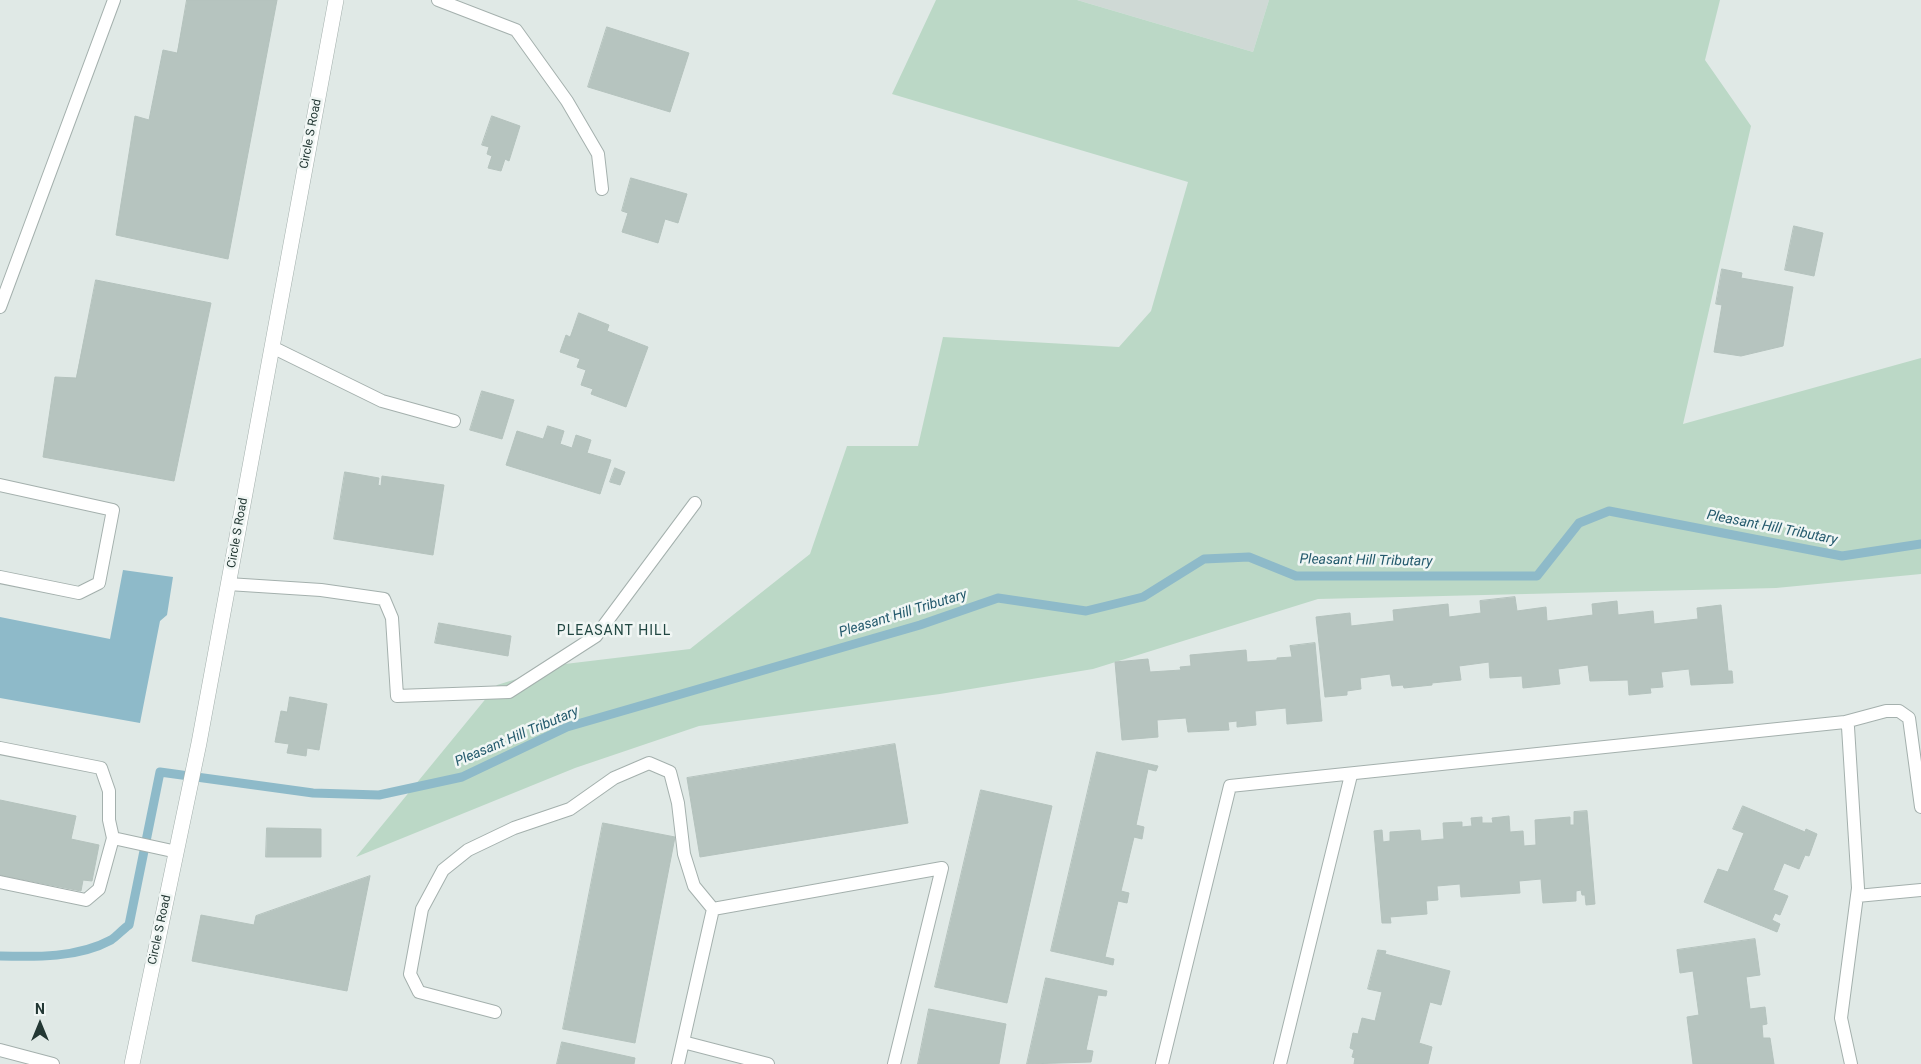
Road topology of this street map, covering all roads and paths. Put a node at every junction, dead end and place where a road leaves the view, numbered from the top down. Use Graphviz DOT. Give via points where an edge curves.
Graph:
graph roads {
  1 [pos="114,0"];
  2 [pos="336,0"];
  3 [pos="438,0"];
  4 [pos="602,189"];
  5 [pos="0,307"];
  6 [pos="272,347"];
  7 [pos="454,421"];
  8 [pos="0,485"];
  9 [pos="695,503"];
  10 [pos="0,577"];
  11 [pos="228,584"];
  12 [pos="1846,722"];
  13 [pos="0,748"];
  14 [pos="1351,775"];
  15 [pos="1921,807"];
  16 [pos="113,838"];
  17 [pos="170,850"];
  18 [pos="0,882"];
  19 [pos="1921,890"];
  20 [pos="1857,896"];
  21 [pos="713,909"];
  22 [pos="495,1012"];
  23 [pos="683,1042"];
  24 [pos="0,1050"];
  25 [pos="54,1064"];
  26 [pos="132,1064"];
  27 [pos="678,1064"];
  28 [pos="768,1064"];
  29 [pos="894,1064"];
  30 [pos="1162,1064"];
  31 [pos="1280,1064"];
  32 [pos="1851,1064"];
  1 -- 5 [label="lane"];
  2 -- 6 [label="street, Circle S Road"];
  3 -- 4 [label="lane" via="516,30 567,102 598,154"];
  6 -- 7 [label="lane" via="382,401"];
  6 -- 11 [label="street, Circle S Road"];
  8 -- 10 [label="lane" via="113,510 99,583 79,593"];
  9 -- 11 [label="lane" via="596,636 509,692 397,696 392,618 384,599 321,590"];
  11 -- 17 [label="street, Circle S Road" via="181,830"];
  12 -- 14 [label="lane"];
  12 -- 15 [label="lane" via="1886,711 1899,711 1909,718"];
  12 -- 20 [label="lane"];
  13 -- 16 [label="lane" via="102,768 109,790"];
  14 -- 30 [label="lane" via="1230,786"];
  14 -- 31 [label="lane"];
  16 -- 17 [label="lane"];
  16 -- 18 [label="lane" via="99,889 86,900"];
  17 -- 26 [label="street, Circle S Road"];
  19 -- 20 [label="lane"];
  20 -- 32 [label="lane" via="1841,1018"];
  21 -- 22 [label="lane" via="694,886 684,854 678,804 670,772 649,763 614,778 570,809 514,828 468,850 443,870 422,909 410,974 419,992"];
  21 -- 23 [label="lane"];
  21 -- 29 [label="lane" via="942,868"];
  23 -- 27 [label="lane"];
  23 -- 28 [label="lane"];
  24 -- 25 [label="lane"];
}
